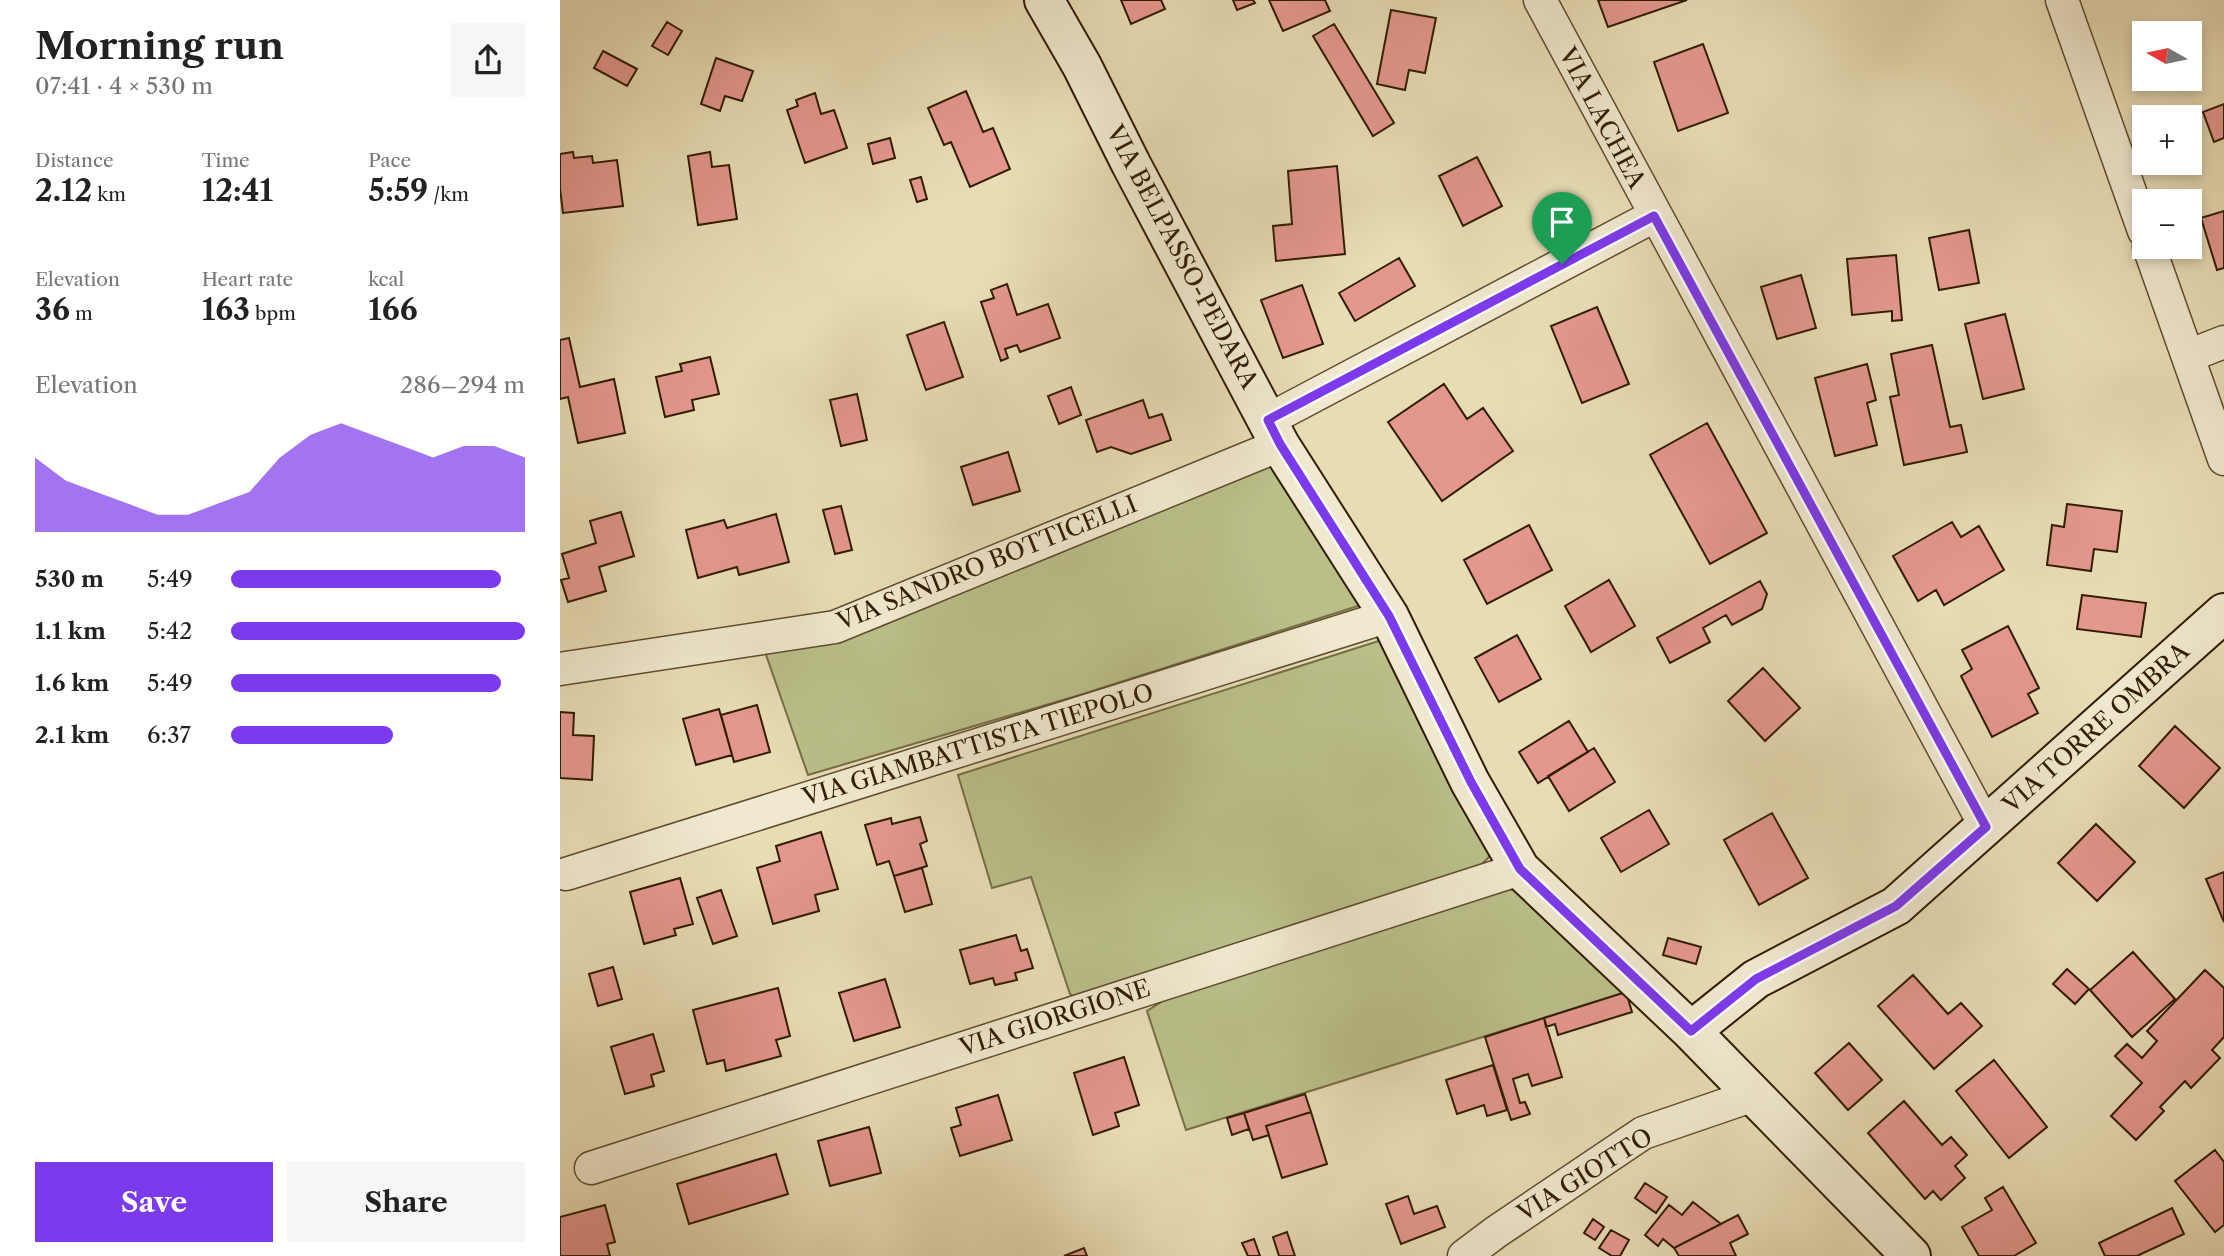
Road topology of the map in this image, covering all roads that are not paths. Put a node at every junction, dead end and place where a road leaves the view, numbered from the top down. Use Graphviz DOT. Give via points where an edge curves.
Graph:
graph roads {
  1 [pos="1540,0"];
  2 [pos="2062,0"];
  3 [pos="1047,3"];
  4 [pos="2132,197"];
  5 [pos="1654,216"];
  6 [pos="2153,259"];
  7 [pos="2224,342"];
  8 [pos="2188,356"];
  9 [pos="1274,432"];
  10 [pos="2224,458"];
  11 [pos="2224,613"];
  12 [pos="1389,616"];
  13 [pos="560,669"];
  14 [pos="1986,827"];
  15 [pos="1520,869"];
  16 [pos="566,874"];
  17 [pos="1691,1031"];
  18 [pos="1754,1096"];
  19 [pos="591,1168"];
  20 [pos="1464,1256"];
  21 [pos="1911,1256"];
  1 -- 5 [label="street, VIA LACHEA"];
  2 -- 4 [label="street"];
  3 -- 9 [label="street, VIA BELPASSO-PEDARA"];
  5 -- 9 [label="street, VIA SANDRO BOTTICELLI"];
  5 -- 14 [label="street, VIA LACHEA"];
  6 -- 8 [label="street"];
  7 -- 8 [label="street"];
  8 -- 10 [label="street"];
  9 -- 12 [label="street, VIA BELPASSO-PEDARA"];
  9 -- 13 [label="street, VIA SANDRO BOTTICELLI" via="835,627"];
  11 -- 14 [label="street, VIA TORRE OMBRA"];
  12 -- 15 [label="street, VIA BELPASSO-PEDARA" via="1471,782"];
  12 -- 16 [label="street, VIA GIAMBATTISTA TIEPOLO"];
  14 -- 17 [label="street, VIA TORRE OMBRA" via="1896,906 1756,979"];
  15 -- 17 [label="street, VIA BELPASSO-PEDARA"];
  15 -- 19 [label="street, VIA GIORGIONE"];
  17 -- 18 [label="street, VIA BELPASSO-PEDARA"];
  18 -- 20 [label="street, VIA GIOTTO" via="1643,1133"];
  18 -- 21 [label="street, VIA BELPASSO-PEDARA"];
}
